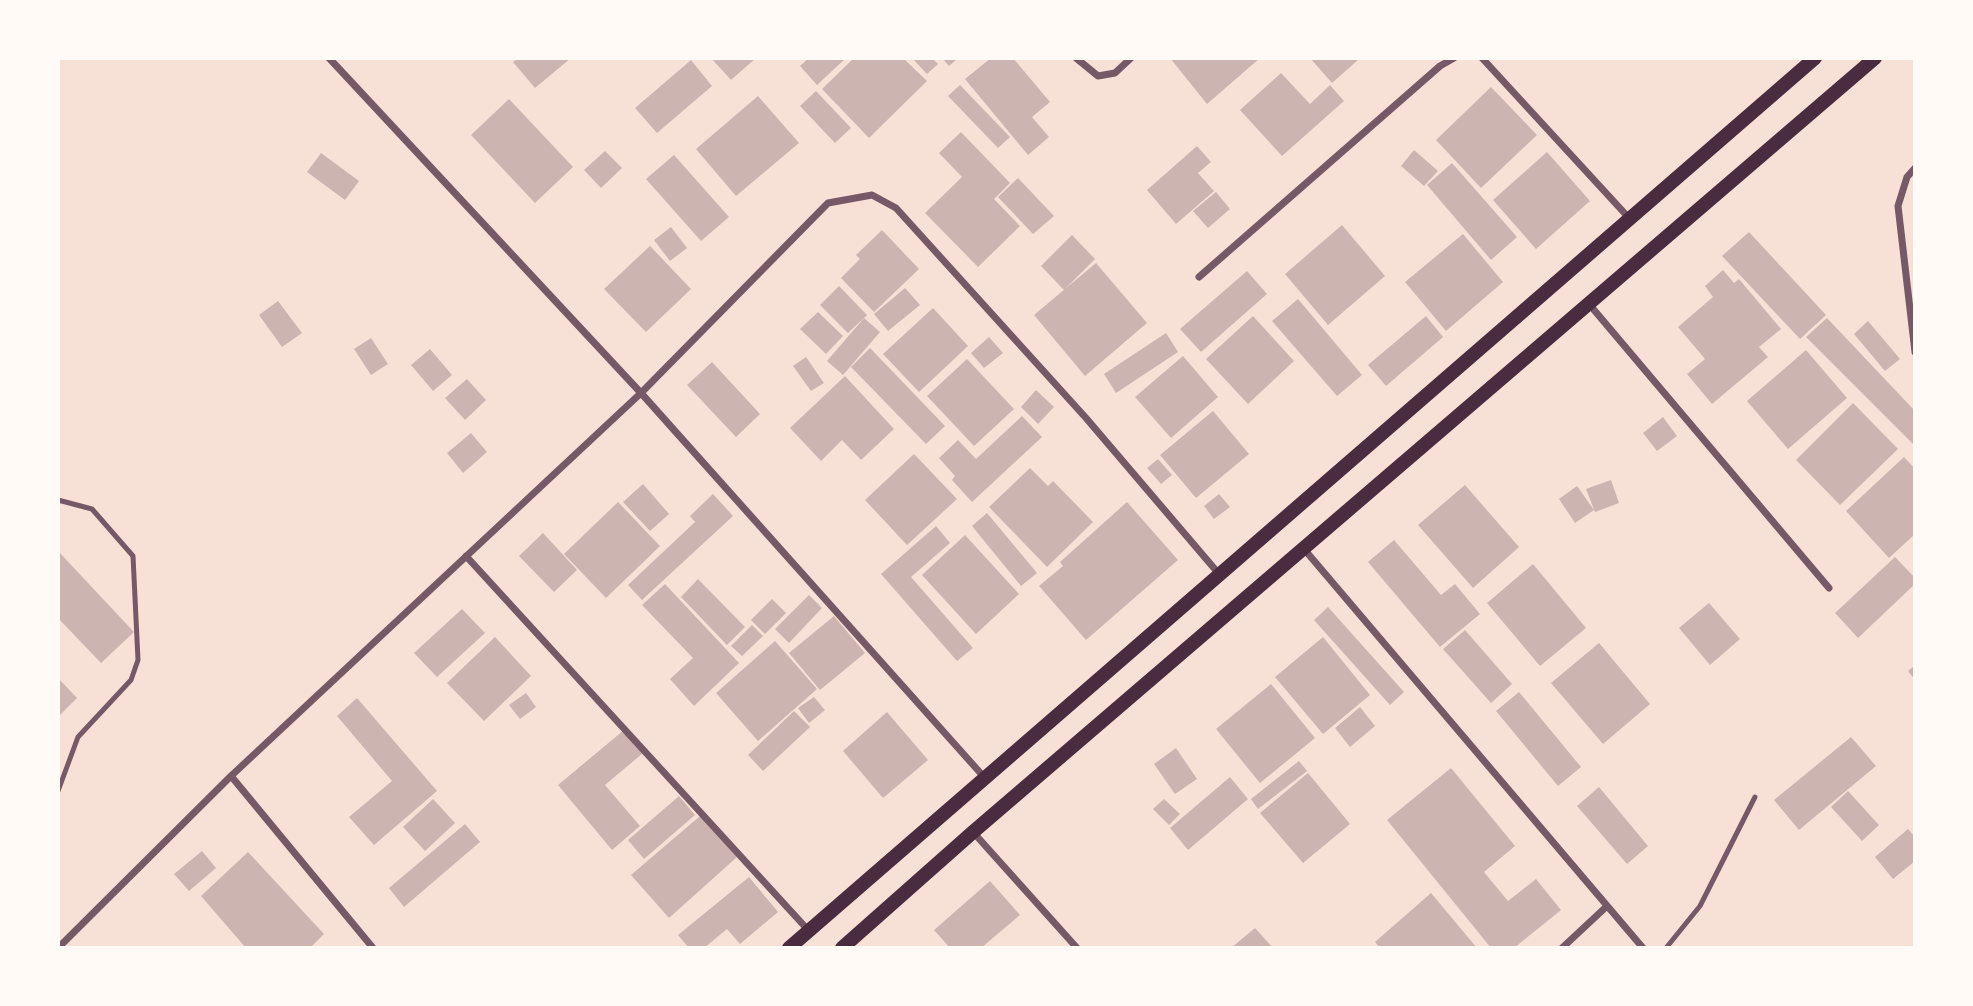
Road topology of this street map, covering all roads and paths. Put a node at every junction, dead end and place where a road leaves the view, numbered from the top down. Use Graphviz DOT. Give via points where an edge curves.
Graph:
graph roads {
  1 [pos="330,58"];
  2 [pos="1076,58"];
  3 [pos="1131,58"];
  4 [pos="1454,58"];
  5 [pos="1482,58"];
  6 [pos="1815,58"];
  7 [pos="1875,58"];
  8 [pos="1915,168"];
  9 [pos="1629,218"];
  10 [pos="1199,277"];
  11 [pos="1589,304"];
  12 [pos="1915,352"];
  13 [pos="641,393"];
  14 [pos="58,500"];
  15 [pos="1304,548"];
  16 [pos="466,556"];
  17 [pos="1219,573"];
  18 [pos="1829,588"];
  19 [pos="231,776"];
  20 [pos="984,777"];
  21 [pos="58,791"];
  22 [pos="1755,797"];
  23 [pos="973,832"];
  24 [pos="1606,907"];
  25 [pos="809,931"];
  26 [pos="58,948"];
  27 [pos="373,948"];
  28 [pos="789,948"];
  29 [pos="842,948"];
  30 [pos="1077,948"];
  31 [pos="1562,948"];
  32 [pos="1643,948"];
  33 [pos="1666,948"];
  1 -- 13 [label="street"];
  2 -- 3 [label="street" via="1098,76 1115,73"];
  4 -- 10 [label="street"];
  5 -- 9 [label="street"];
  6 -- 9 [label="main road"];
  7 -- 11 [label="main road"];
  8 -- 12 [label="street" via="1898,206"];
  9 -- 17 [label="main road"];
  11 -- 15 [label="main road"];
  11 -- 18 [label="street"];
  13 -- 16 [label="street"];
  13 -- 17 [label="street" via="828,203 872,195 896,208"];
  13 -- 20 [label="street"];
  14 -- 21 [label="lane" via="93,509 133,556 138,660 131,680 78,737"];
  15 -- 23 [label="main road"];
  15 -- 24 [label="street"];
  16 -- 19 [label="street"];
  16 -- 25 [label="street"];
  17 -- 20 [label="main road"];
  19 -- 26 [label="street"];
  19 -- 27 [label="street"];
  20 -- 25 [label="main road"];
  22 -- 33 [label="lane" via="1700,906"];
  23 -- 29 [label="main road"];
  23 -- 30 [label="street"];
  24 -- 31 [label="street"];
  24 -- 32 [label="street"];
  25 -- 28 [label="main road"];
}
